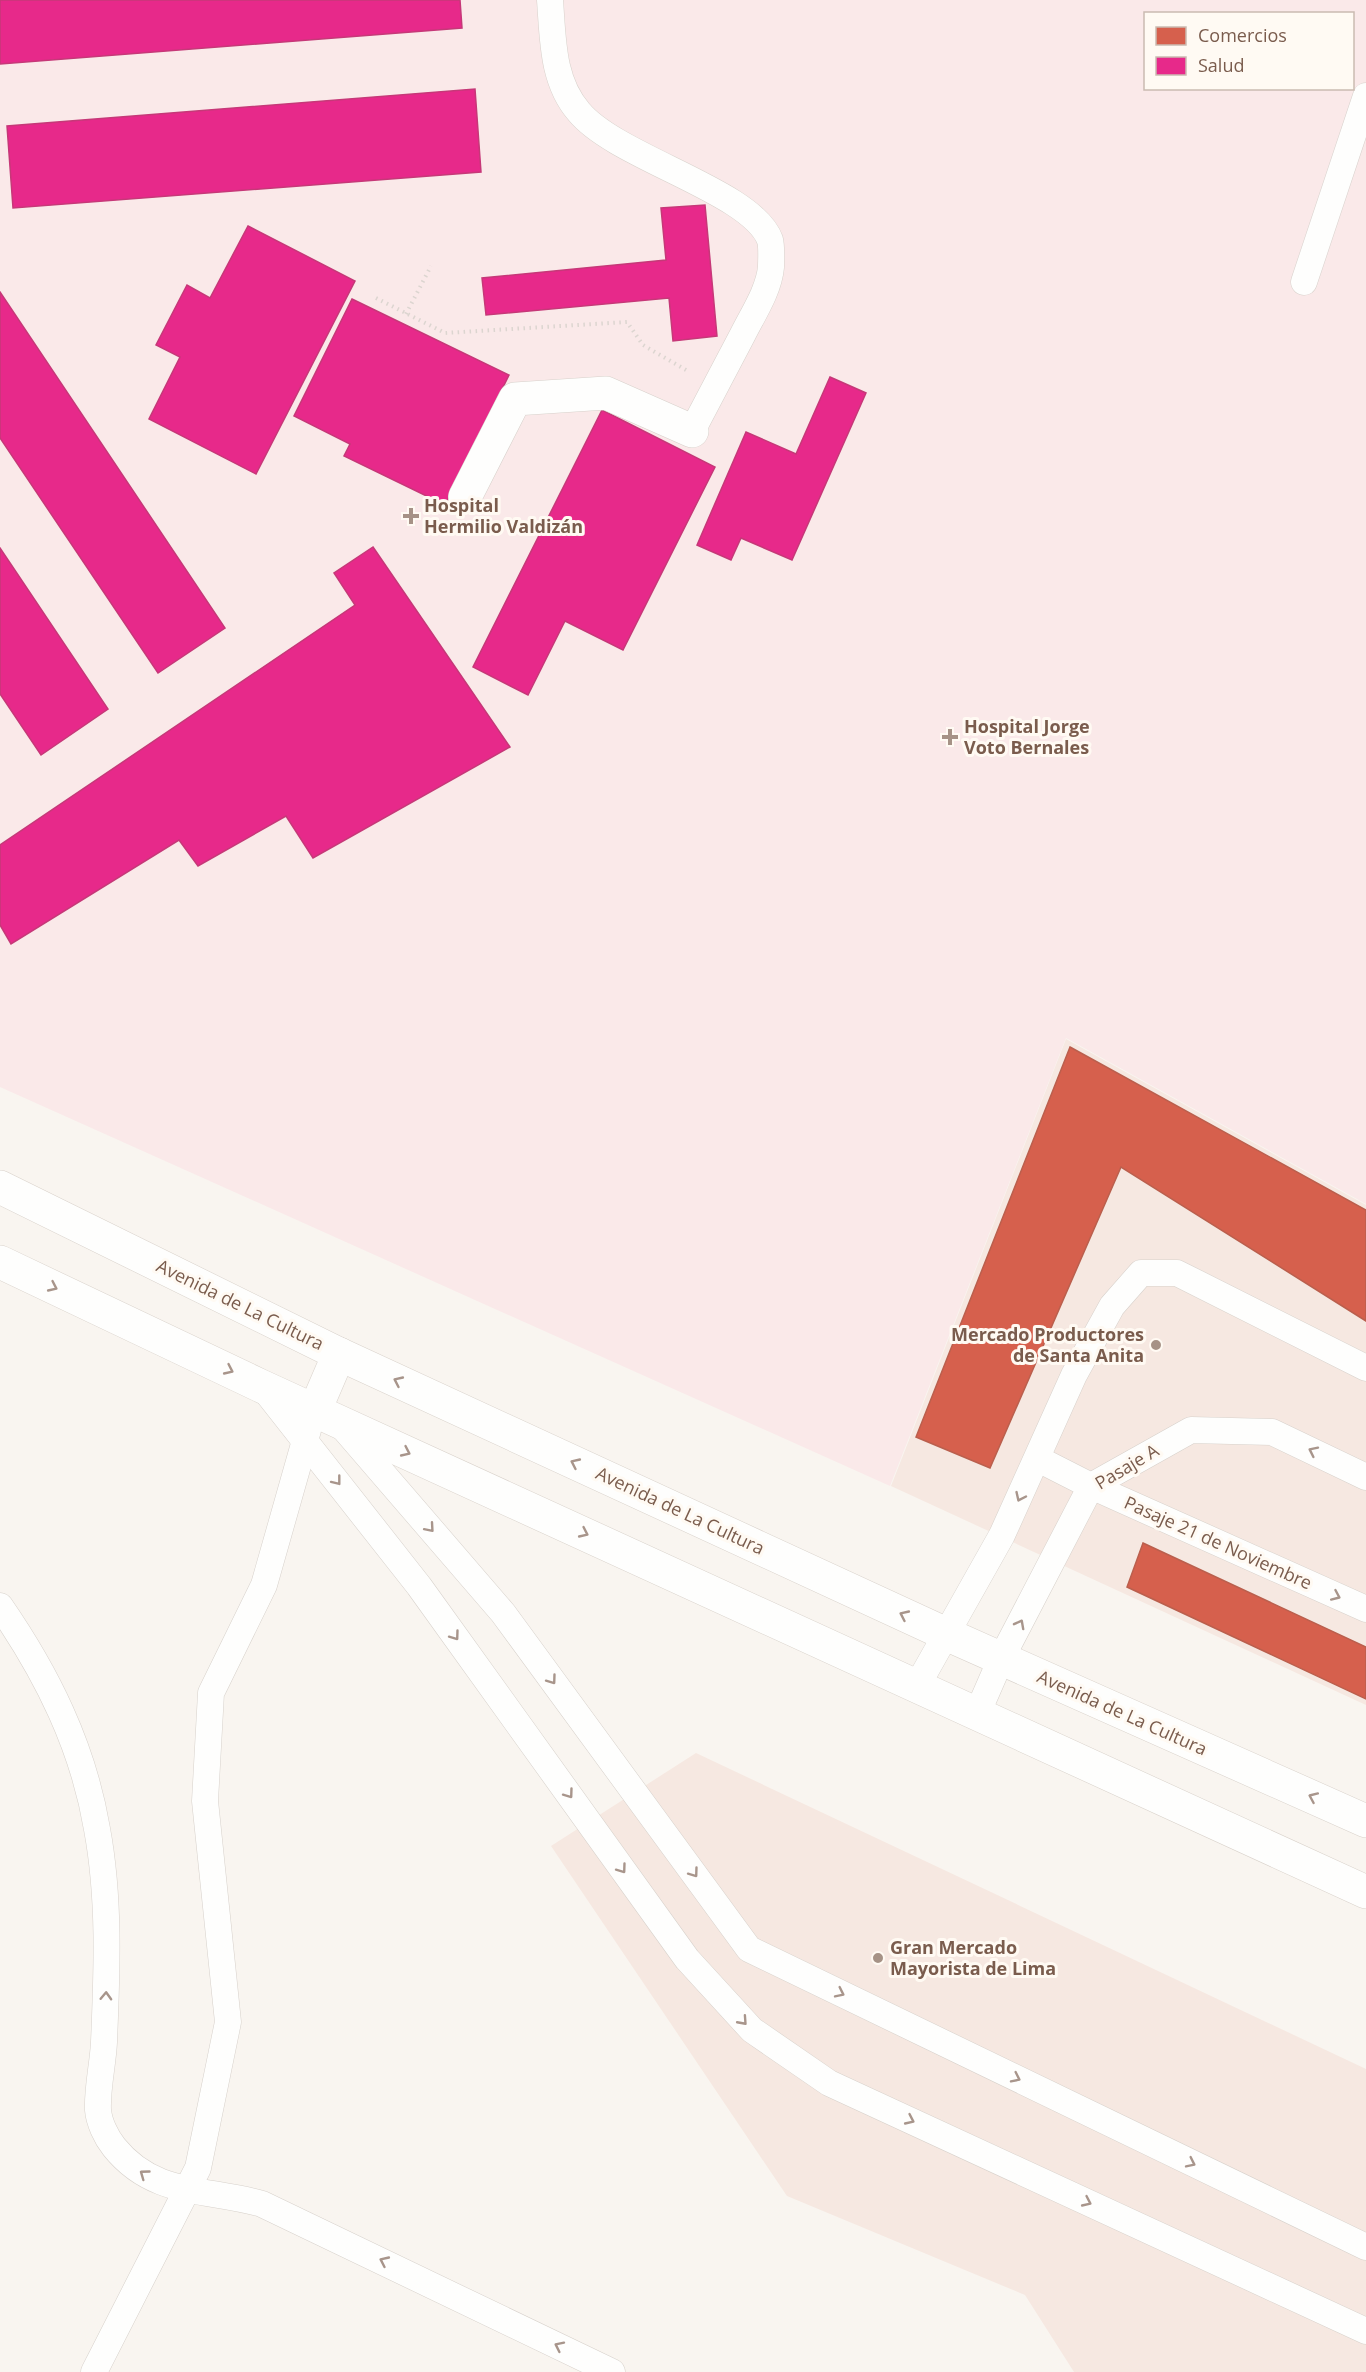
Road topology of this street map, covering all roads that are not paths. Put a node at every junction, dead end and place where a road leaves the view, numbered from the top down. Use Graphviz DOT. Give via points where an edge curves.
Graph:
graph roads {
  1 [pos="550,0"];
  2 [pos="1366,96"];
  3 [pos="1304,282"];
  4 [pos="692,431"];
  5 [pos="465,497"];
  6 [pos="0,1187"];
  7 [pos="0,1262"];
  8 [pos="339,1354"];
  9 [pos="1366,1368"];
  10 [pos="261,1386"];
  11 [pos="326,1415"];
  12 [pos="305,1440"];
  13 [pos="1038,1459"];
  14 [pos="1366,1477"];
  15 [pos="1091,1486"];
  16 [pos="0,1606"];
  17 [pos="1366,1609"];
  18 [pos="946,1634"];
  19 [pos="1001,1659"];
  20 [pos="917,1686"];
  21 [pos="977,1714"];
  22 [pos="1366,1821"];
  23 [pos="1366,1892"];
  24 [pos="187,2191"];
  25 [pos="1366,2247"];
  26 [pos="1366,2331"];
  27 [pos="94,2372"];
  28 [pos="612,2372"];
  1 -- 4 [label="lane" via="553,52 561,84 579,113 606,135 733,203 754,218 770,241 771,270 762,297"];
  2 -- 3 [label="lane"];
  4 -- 5 [label="main road" via="606,393 515,399"];
  6 -- 8 [label="main road, Avenida de La Cultura"];
  7 -- 10 [label="main road, one-way"];
  8 -- 11 [label="main road"];
  18 -- 8 [label="main road, Avenida de La Cultura, one-way"];
  9 -- 13 [label="lane" via="1177,1273 1141,1273 1112,1306 1074,1375"];
  10 -- 11 [label="main road"];
  10 -- 12 [label="lane"];
  11 -- 12 [label="lane"];
  11 -- 20 [label="main road, one-way"];
  11 -- 25 [label="lane, one-way" via="503,1613 749,1949"];
  12 -- 24 [label="lane" via="264,1585 211,1693 205,1801 228,2022 198,2168"];
  12 -- 26 [label="lane, one-way" via="419,1586 687,1959 752,2030 829,2083"];
  13 -- 15 [label="lane, Pasaje 21 de Noviembre"];
  13 -- 18 [label="lane, one-way" via="1002,1535"];
  14 -- 15 [label="lane, Pasaje A, one-way" via="1272,1432 1191,1430"];
  15 -- 17 [label="lane, Pasaje 21 de Noviembre, one-way"];
  19 -- 15 [label="lane, Pasaje A, one-way"];
  24 -- 16 [label="lane, one-way" via="155,2182 133,2166 113,2147 102,2126 98,2109 104,2046 107,1918 97,1829 75,1741 63,1713"];
  18 -- 19 [label="main road, Avenida de La Cultura"];
  18 -- 20 [label="lane"];
  19 -- 21 [label="lane, Pasaje A"];
  22 -- 19 [label="main road, Avenida de La Cultura, one-way"];
  20 -- 21 [label="main road"];
  21 -- 23 [label="main road"];
  24 -- 27 [label="lane"];
  28 -- 24 [label="lane, one-way" via="262,2204 229,2195"];
}
